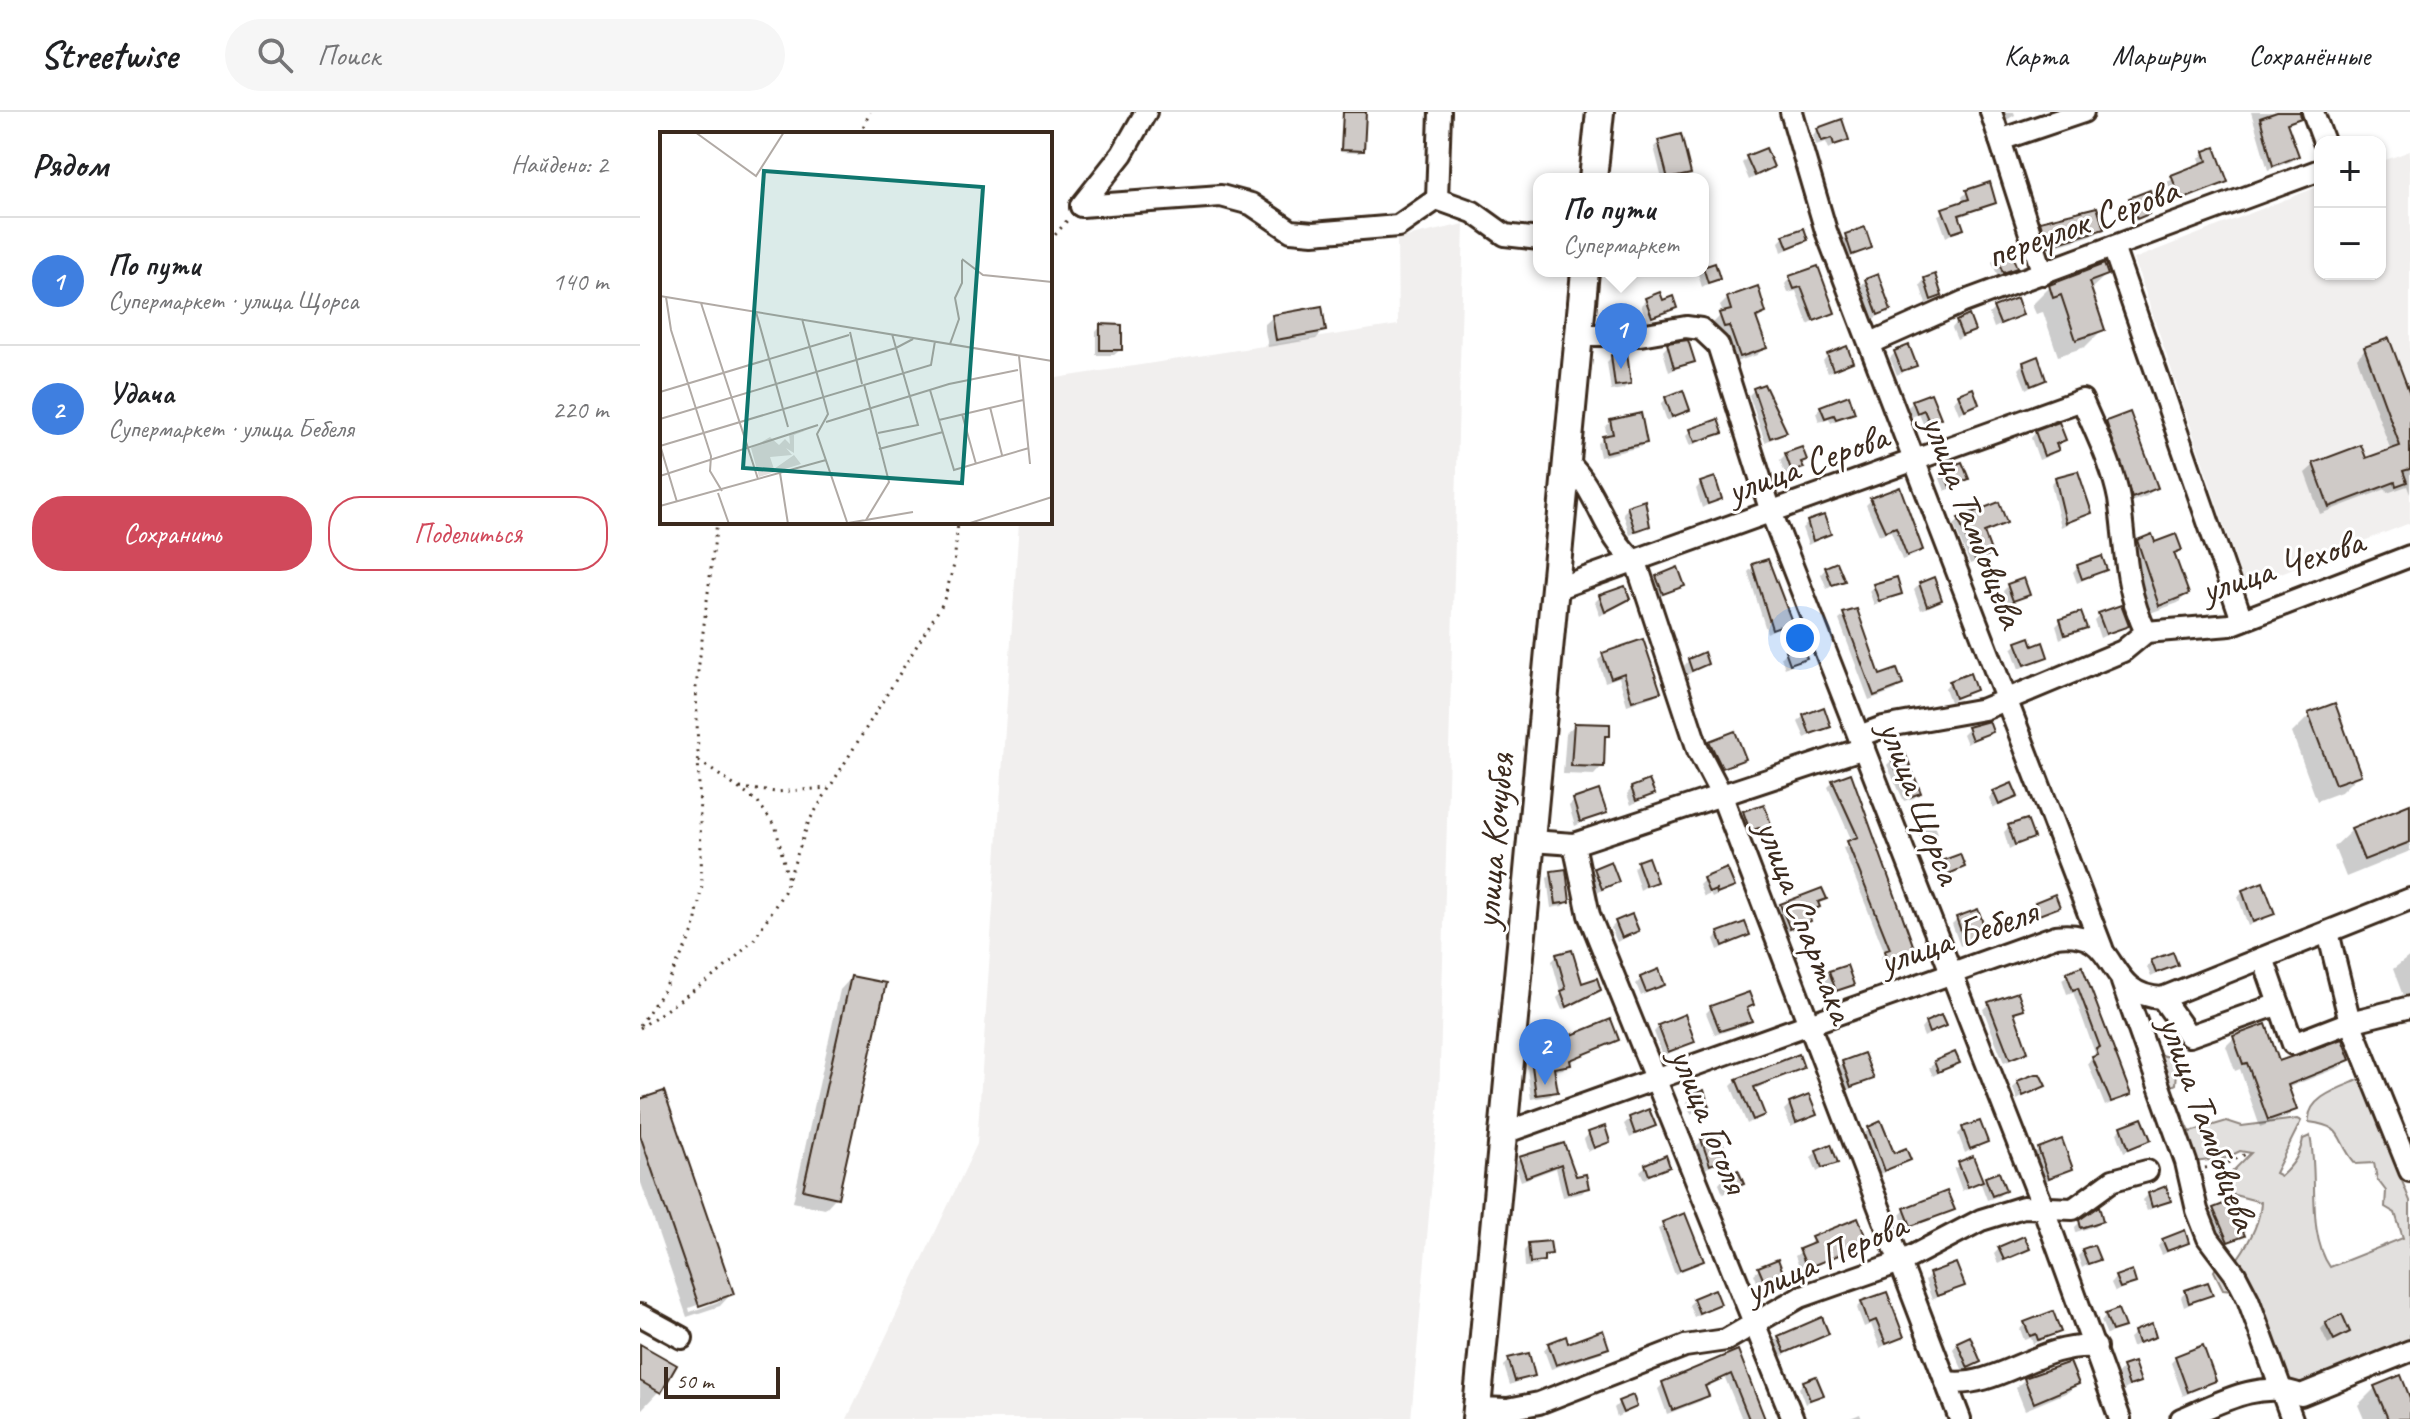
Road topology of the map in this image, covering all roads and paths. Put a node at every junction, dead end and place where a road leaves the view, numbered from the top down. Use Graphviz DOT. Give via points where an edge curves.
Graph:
graph roads {
  1 [pos="870,112"];
  2 [pos="1146,112"];
  3 [pos="1440,112"];
  4 [pos="1600,112"];
  5 [pos="1791,112"];
  6 [pos="1991,112"];
  7 [pos="2083,112"];
  8 [pos="2313,112"];
  9 [pos="861,132"];
  10 [pos="2322,136"];
  11 [pos="2000,140"];
  12 [pos="2314,172"];
  13 [pos="1594,173"];
  14 [pos="1437,199"];
  15 [pos="1081,206"];
  16 [pos="1052,237"];
  17 [pos="1533,238"];
  18 [pos="2113,247"];
  19 [pos="2043,274"];
  20 [pos="1584,277"];
  21 [pos="1579,335"];
  22 [pos="1871,343"];
  23 [pos="1913,460"];
  24 [pos="1567,462"];
  25 [pos="1771,512"];
  26 [pos="717,524"];
  27 [pos="958,524"];
  28 [pos="2410,556"];
  29 [pos="1636,562"];
  30 [pos="1555,589"];
  31 [pos="2242,620"];
  32 [pos="2146,632"];
  33 [pos="2006,701"];
  34 [pos="1861,742"];
  35 [pos="698,761"];
  36 [pos="736,788"];
  37 [pos="830,788"];
  38 [pos="1721,794"];
  39 [pos="1531,841"];
  40 [pos="1574,844"];
  41 [pos="788,880"];
  42 [pos="2410,899"];
  43 [pos="2328,932"];
  44 [pos="2103,952"];
  45 [pos="2263,958"];
  46 [pos="1950,972"];
  47 [pos="2122,981"];
  48 [pos="2162,998"];
  49 [pos="2279,1004"];
  50 [pos="2410,1007"];
  51 [pos="2350,1022"];
  52 [pos="640,1026"];
  53 [pos="1808,1026"];
  54 [pos="1659,1081"];
  55 [pos="1504,1133"];
  56 [pos="2147,1171"];
  57 [pos="2410,1171"];
  58 [pos="2043,1207"];
  59 [pos="1903,1261"];
  60 [pos="640,1315"];
  61 [pos="1753,1321"];
  62 [pos="682,1338"];
  63 [pos="2096,1347"];
  64 [pos="2410,1351"];
  65 [pos="1947,1382"];
  66 [pos="2279,1387"];
  67 [pos="1477,1414"];
  68 [pos="1793,1419"];
  69 [pos="1960,1419"];
  70 [pos="2120,1419"];
  71 [pos="2181,1419"];
  72 [pos="2292,1419"];
  1 -- 9 [label="path"];
  2 -- 15 [label="street" via="1122,154"];
  3 -- 14 [label="street"];
  4 -- 13 [label="main road"];
  5 -- 22 [label="street, улица Тамбовцева" via="1826,231"];
  6 -- 11 [label="street"];
  7 -- 11 [label="street"];
  8 -- 10 [label="street"];
  11 -- 19 [label="street"];
  12 -- 18 [label="street, переулок Серова"];
  14 -- 15 [label="street" via="1398,226 1313,233 1291,231 1251,204 1221,196"];
  14 -- 17 [label="street" via="1473,212 1505,235"];
  15 -- 16 [label="path"];
  18 -- 19 [label="street, переулок Серова"];
  18 -- 31 [label="street"];
  19 -- 22 [label="street, переулок Серова"];
  20 -- 21 [label="main road, улица Кочубея"];
  21 -- 24 [label="main road, улица Кочубея"];
  21 -- 25 [label="street, улица Щорса" via="1640,335 1686,327 1711,336 1724,361"];
  22 -- 23 [label="street, улица Тамбовцева"];
  23 -- 25 [label="street, улица Серова"];
  23 -- 32 [label="street, улица Серова" via="2082,400 2118,497 2123,557 2135,610"];
  23 -- 33 [label="street, улица Тамбовцева"];
  24 -- 29 [label="street, улица Спартака" via="1583,477 1613,540"];
  24 -- 30 [label="main road, улица Кочубея"];
  25 -- 29 [label="street, улица Серова"];
  25 -- 34 [label="street, улица Щорса"];
  26 -- 35 [label="path" via="696,687"];
  27 -- 37 [label="path" via="943,603"];
  28 -- 31 [label="street, улица Чехова"];
  29 -- 30 [label="street, улица Серова"];
  29 -- 38 [label="street, улица Спартака" via="1698,750"];
  30 -- 39 [label="main road, улица Кочубея"];
  31 -- 32 [label="street, улица Чехова" via="2221,627"];
  32 -- 33 [label="street" via="2123,651"];
  33 -- 34 [label="street"];
  33 -- 44 [label="street, улица Тамбовцева"];
  34 -- 38 [label="street"];
  34 -- 46 [label="street, улица Щорса"];
  35 -- 36 [label="path"];
  35 -- 52 [label="path" via="702,885 694,930"];
  36 -- 37 [label="path"];
  36 -- 41 [label="path" via="758,802 776,828"];
  37 -- 41 [label="path" via="809,821"];
  38 -- 40 [label="street"];
  38 -- 53 [label="street, улица Спартака"];
  39 -- 40 [label="street"];
  39 -- 55 [label="main road, улица Кочубея"];
  40 -- 54 [label="street, улица Гоголя" via="1589,915"];
  41 -- 52 [label="path" via="753,941 721,971"];
  42 -- 43 [label="street"];
  43 -- 45 [label="street"];
  43 -- 51 [label="street"];
  44 -- 46 [label="street, улица Бебеля" via="2092,939 2056,936"];
  44 -- 47 [label="street, улица Бебеля"];
  45 -- 48 [label="street"];
  45 -- 49 [label="street"];
  46 -- 53 [label="street, улица Бебеля"];
  46 -- 58 [label="street, улица Щорса"];
  47 -- 48 [label="street" via="2133,991"];
  47 -- 66 [label="street, улица Тамбовцева" via="2186,1162 2197,1210 2208,1238 2248,1299"];
  48 -- 49 [label="street" via="2189,1036"];
  49 -- 51 [label="street" via="2293,1044"];
  50 -- 51 [label="street"];
  51 -- 57 [label="street"];
  53 -- 54 [label="street, улица Бебеля"];
  53 -- 59 [label="street, улица Спартака"];
  54 -- 55 [label="street, улица Бебеля"];
  54 -- 61 [label="street, улица Гоголя"];
  55 -- 67 [label="main road, улица Кочубея"];
  56 -- 58 [label="street, улица Перова" via="2113,1180 2073,1209"];
  58 -- 59 [label="street, улица Перова" via="2023,1207 1981,1220"];
  58 -- 63 [label="street, улица Щорса"];
  59 -- 61 [label="street, улица Перова" via="1800,1297"];
  59 -- 65 [label="street, улица Спартака"];
  60 -- 62 [label="street"];
  61 -- 67 [label="street, улица Перова" via="1726,1340 1685,1346 1539,1403"];
  61 -- 68 [label="street, улица Гоголя"];
  63 -- 65 [label="street" via="2064,1347 1977,1382"];
  63 -- 70 [label="street, улица Щорса"];
  64 -- 66 [label="street" via="2301,1395"];
  65 -- 69 [label="street, улица Спартака"];
  66 -- 71 [label="street" via="2228,1399"];
  66 -- 72 [label="street, улица Тамбовцева"];
}
